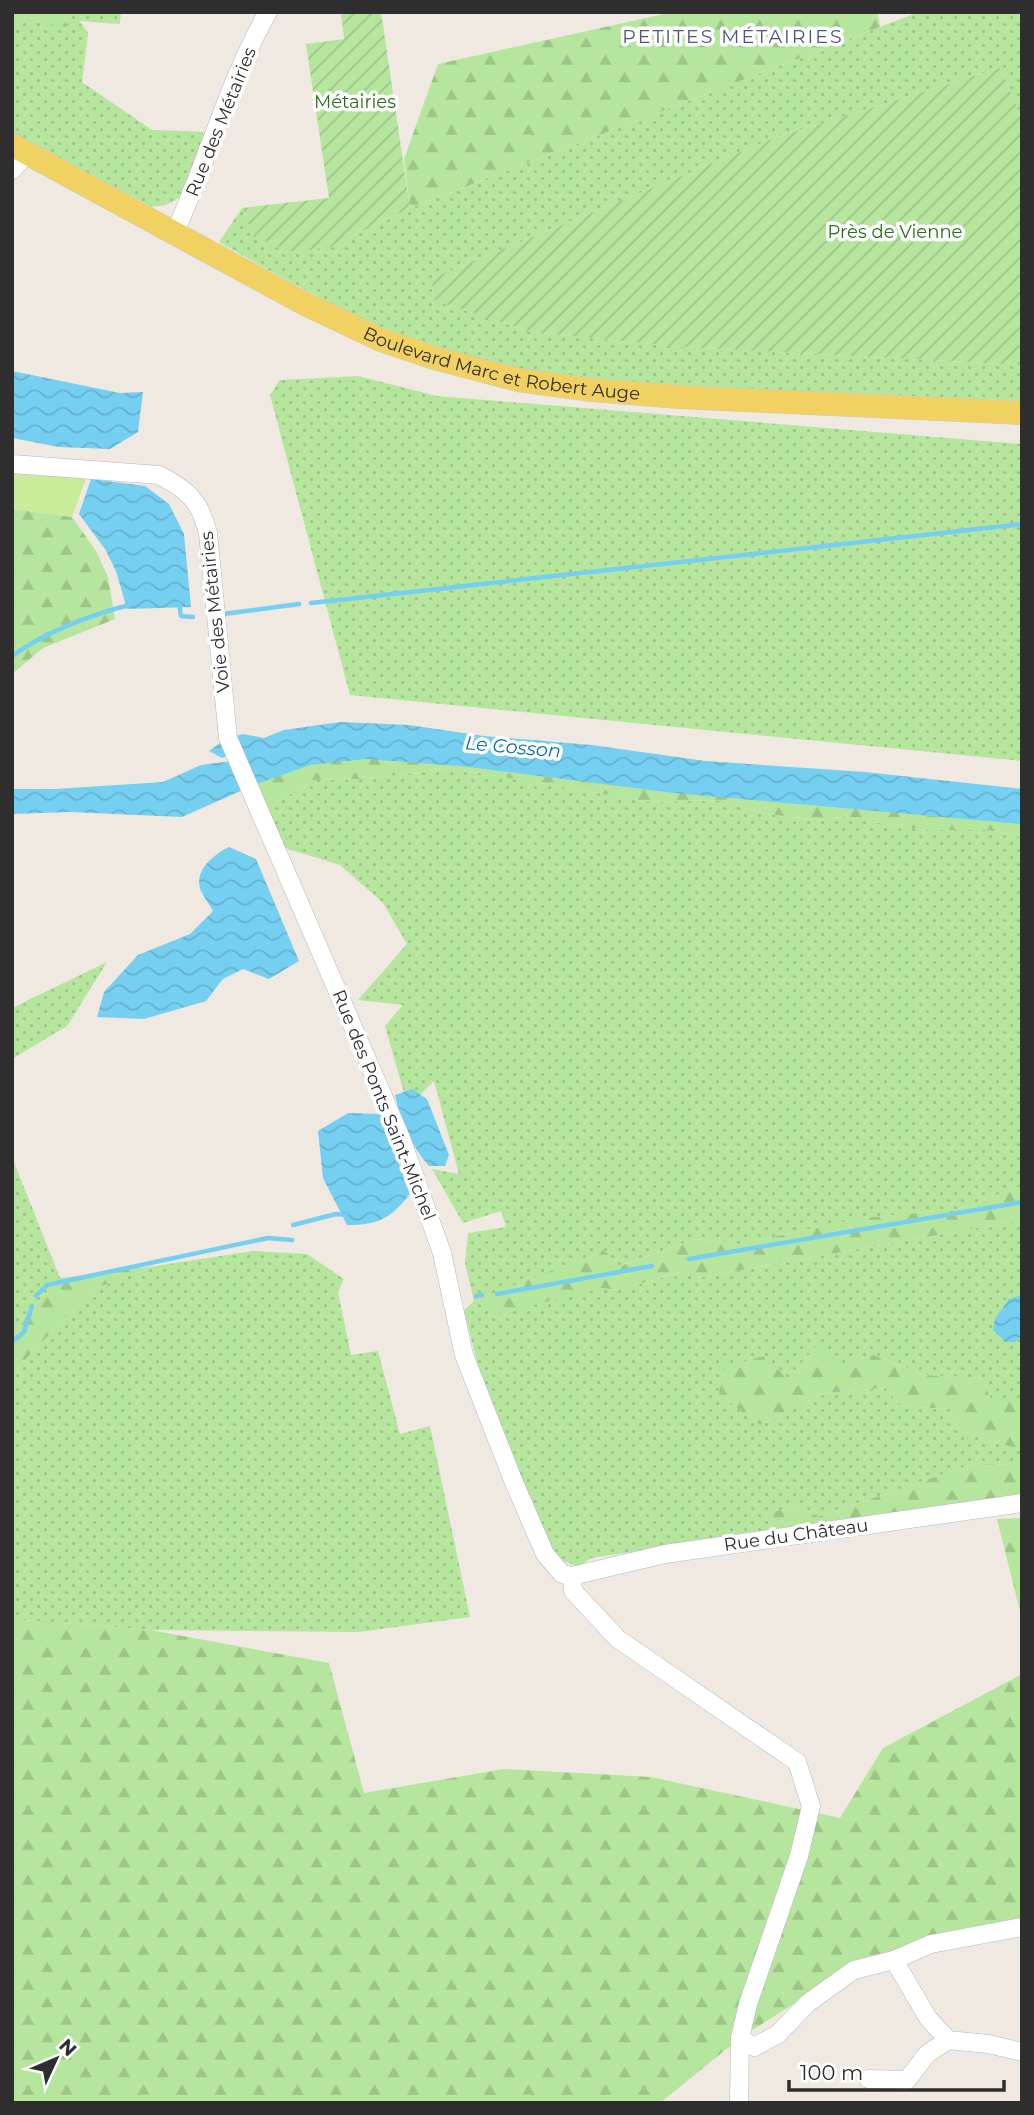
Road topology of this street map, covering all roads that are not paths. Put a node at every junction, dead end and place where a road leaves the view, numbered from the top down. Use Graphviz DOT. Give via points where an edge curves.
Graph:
graph roads {
  1 [pos="268,12"];
  2 [pos="17,156"];
  3 [pos="175,232"];
  4 [pos="1022,413"];
  5 [pos="12,464"];
  6 [pos="249,787"];
  7 [pos="1022,1503"];
  8 [pos="572,1576"];
  9 [pos="1022,1927"];
  10 [pos="894,1960"];
  11 [pos="740,2038"];
  12 [pos="948,2040"];
  13 [pos="1022,2052"];
  14 [pos="868,2079"];
  15 [pos="739,2103"];
  1 -- 3 [label="street, Rue des Métairies" via="244,57"];
  2 -- 3 [label="main road, Boulevard Marc et Robert Auge"];
  3 -- 4 [label="main road, Boulevard Marc et Robert Auge" via="258,280 381,340 518,380 680,397"];
  5 -- 6 [label="street, Voie des Métairies" via="159,475 192,496 208,533 228,738"];
  6 -- 8 [label="street, Rue des Ponts Saint-Michel" via="401,1138 442,1253 464,1355 513,1480 545,1554 562,1574"];
  7 -- 8 [label="street, Rue du Château" via="665,1554"];
  8 -- 11 [label="street" via="573,1591 618,1639 797,1762 811,1806"];
  9 -- 10 [label="street" via="931,1944"];
  10 -- 11 [label="street" via="854,1970 808,2003 778,2034 754,2047"];
  10 -- 12 [label="street" via="928,2018"];
  11 -- 15 [label="street"];
  12 -- 13 [label="street"];
  12 -- 14 [label="street" via="927,2054 907,2080"];
}
